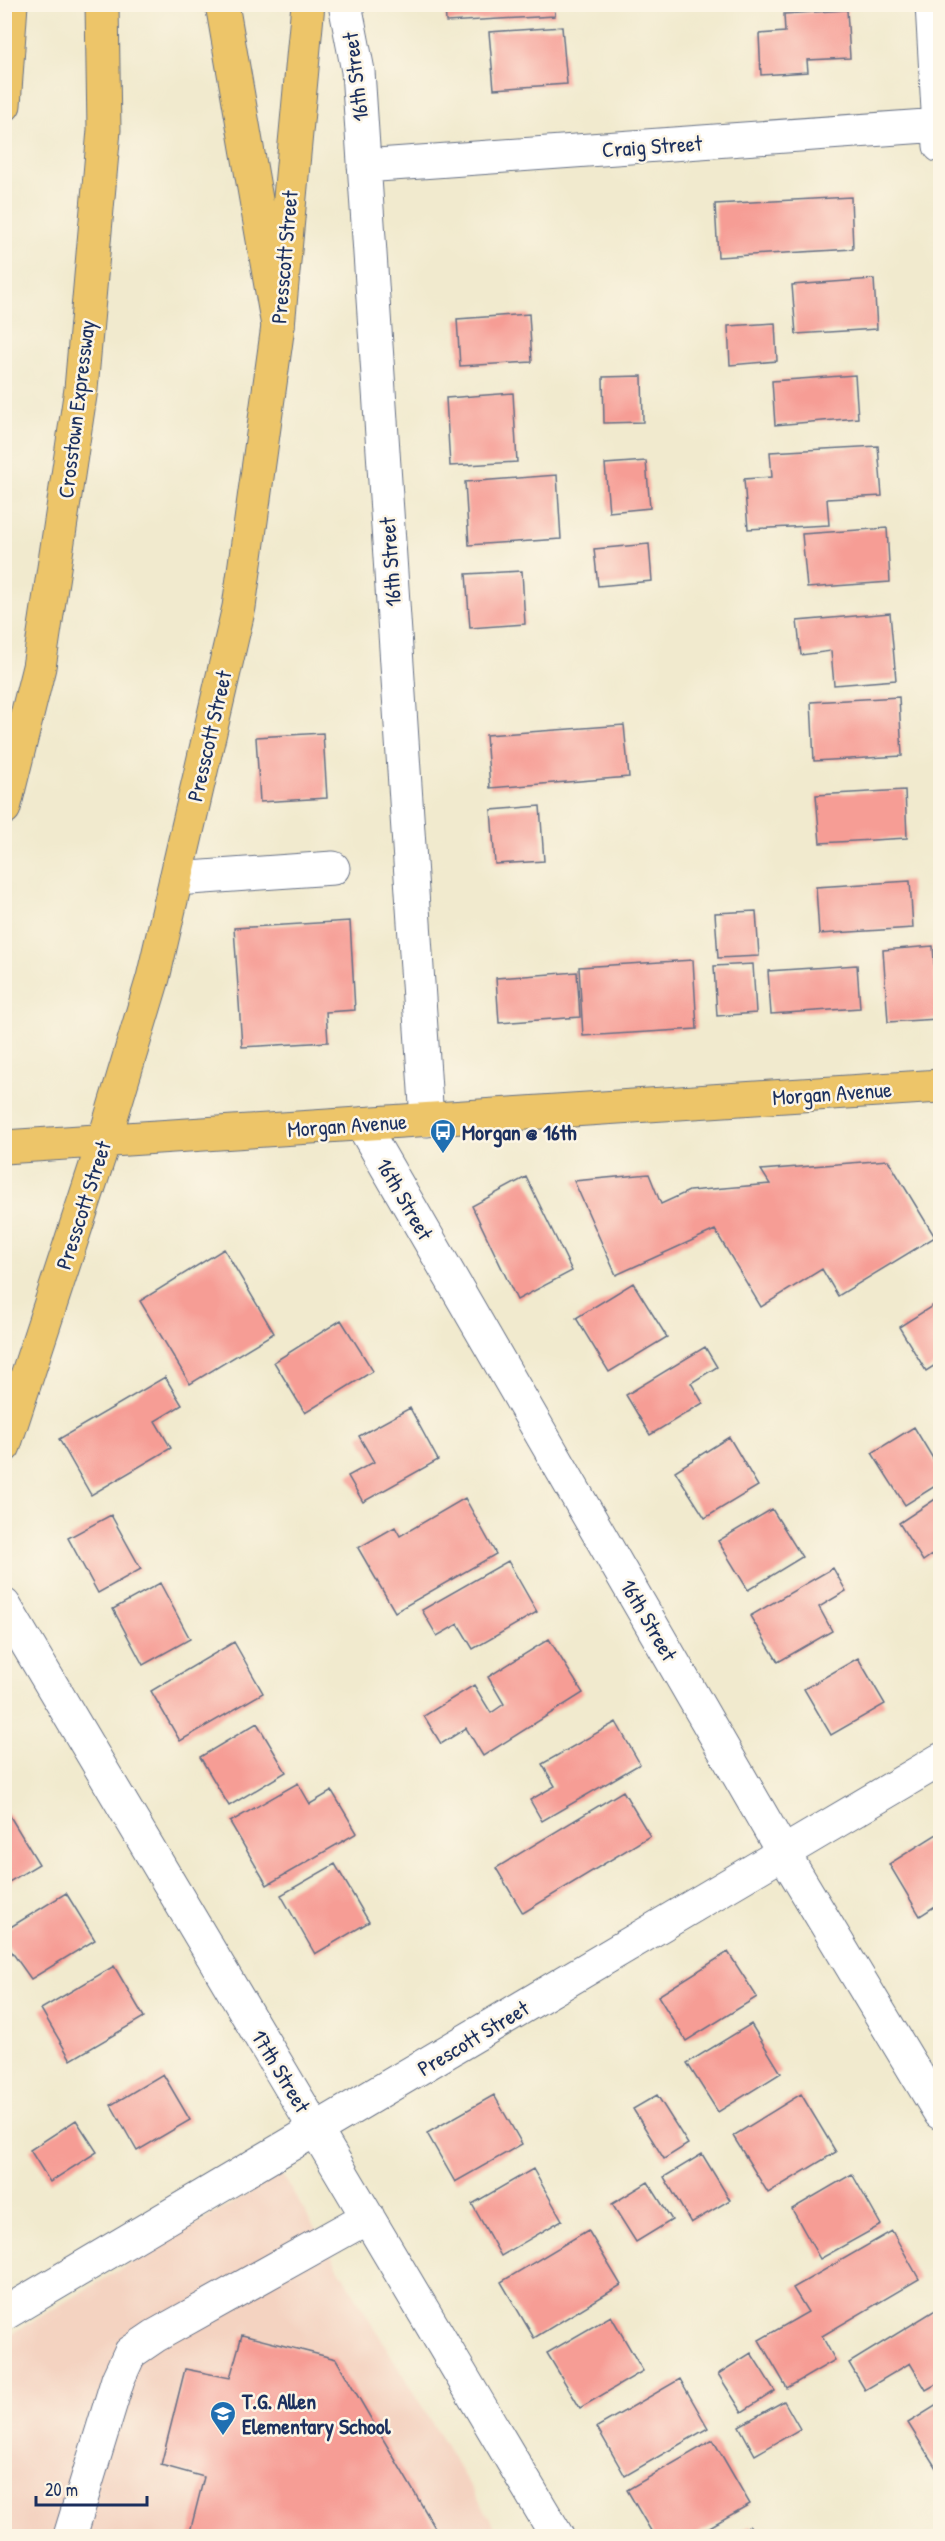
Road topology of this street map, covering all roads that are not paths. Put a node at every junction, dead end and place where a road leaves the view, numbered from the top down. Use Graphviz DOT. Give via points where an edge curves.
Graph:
graph roads {
  1 [pos="11,4"];
  2 [pos="102,4"];
  3 [pos="222,4"];
  4 [pos="308,4"];
  5 [pos="345,4"];
  6 [pos="932,4"];
  7 [pos="4,105"];
  8 [pos="940,132"];
  9 [pos="364,166"];
  10 [pos="278,326"];
  11 [pos="4,808"];
  12 [pos="333,868"];
  13 [pos="176,879"];
  14 [pos="940,1086"];
  15 [pos="427,1120"];
  16 [pos="362,1124"];
  17 [pos="104,1141"];
  18 [pos="4,1147"];
  19 [pos="4,1446"];
  20 [pos="4,1605"];
  21 [pos="940,1760"];
  22 [pos="784,1854"];
  23 [pos="940,2113"];
  24 [pos="316,2130"];
  25 [pos="368,2217"];
  26 [pos="4,2314"];
  27 [pos="70,2536"];
  28 [pos="557,2536"];
  1 -- 7 [label="main road"];
  2 -- 11 [label="main road, Crosstown Expressway" via="104,130 81,389 39,667"];
  3 -- 10 [label="main road"];
  4 -- 10 [label="main road, Presscott Street"];
  5 -- 9 [label="street, 16th Street" via="358,71"];
  6 -- 8 [label="street"];
  8 -- 9 [label="street, Craig Street"];
  9 -- 15 [label="street, 16th Street"];
  10 -- 13 [label="main road, Presscott Street" via="239,607"];
  12 -- 13 [label="street"];
  13 -- 17 [label="main road, Presscott Street" via="153,978"];
  14 -- 15 [label="main road, Morgan Avenue"];
  15 -- 16 [label="main road, Morgan Avenue"];
  16 -- 17 [label="main road, Morgan Avenue"];
  16 -- 22 [label="street, 16th Street"];
  17 -- 18 [label="main road, Morgan Avenue"];
  17 -- 19 [label="main road, Presscott Street"];
  20 -- 24 [label="street, 17th Street"];
  21 -- 22 [label="street, Prescott Street"];
  22 -- 23 [label="street, 16th Street"];
  22 -- 24 [label="street, Prescott Street"];
  24 -- 25 [label="street, 17th Street"];
  24 -- 26 [label="street, Prescott Street"];
  25 -- 27 [label="street" via="130,2353 118,2379"];
  25 -- 28 [label="street, 17th Street"];
}
